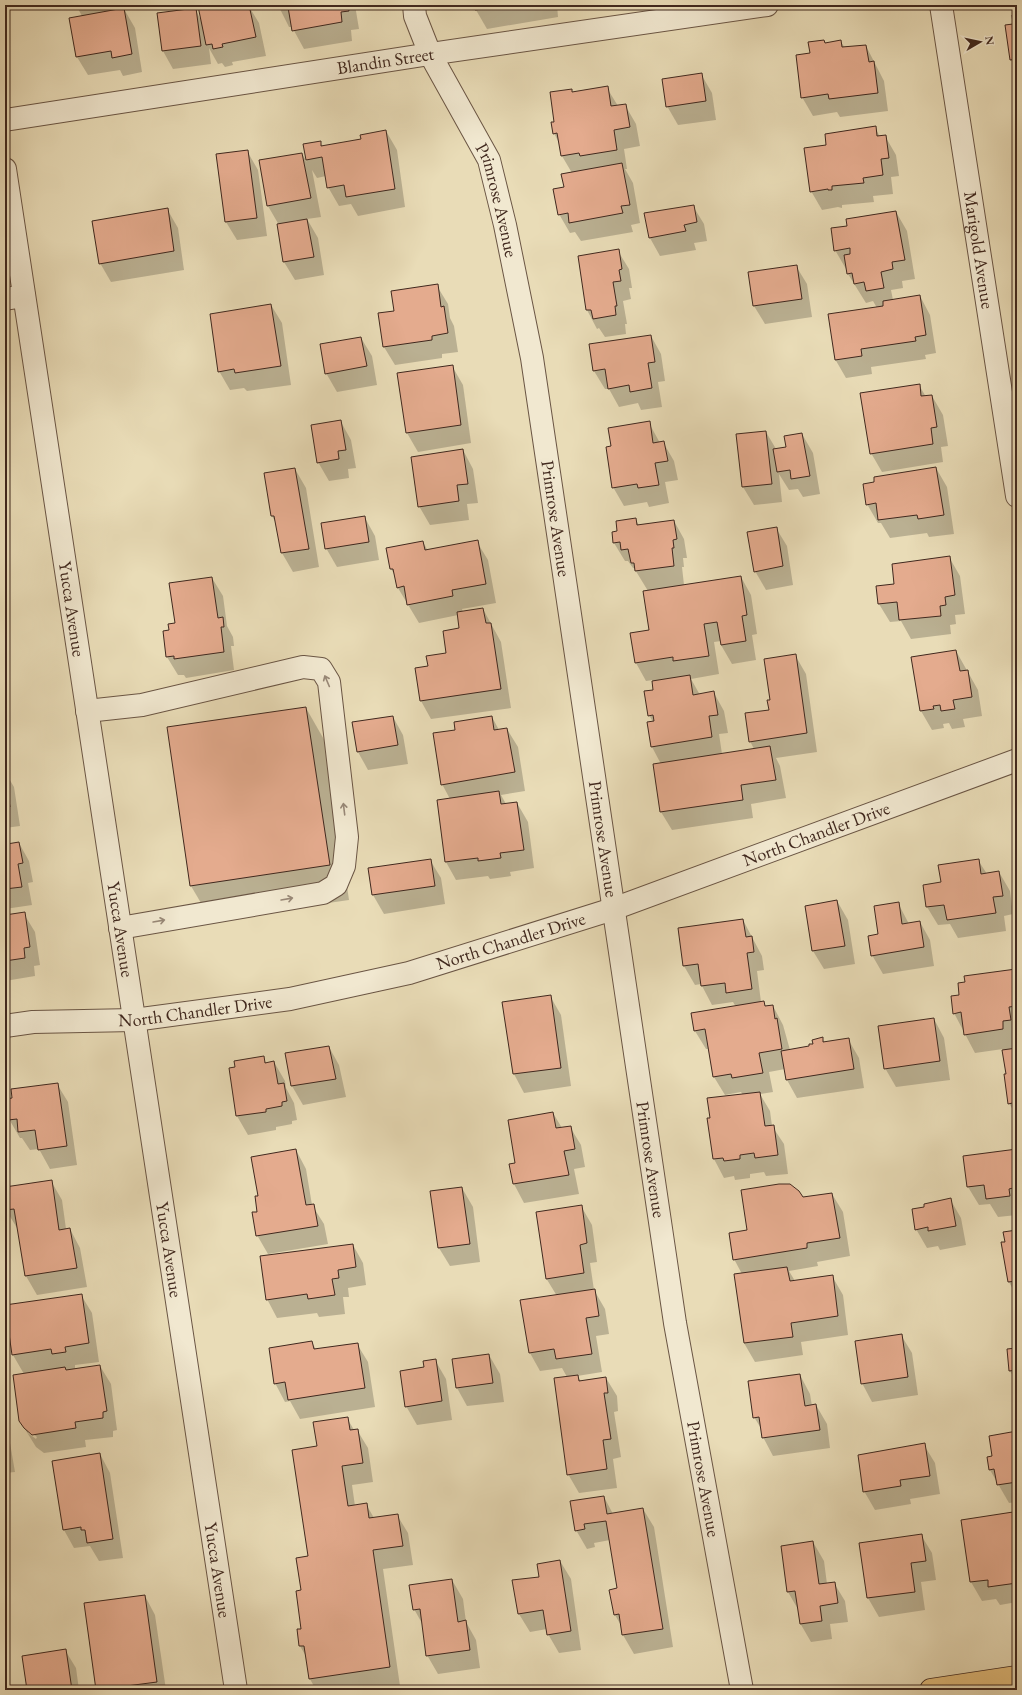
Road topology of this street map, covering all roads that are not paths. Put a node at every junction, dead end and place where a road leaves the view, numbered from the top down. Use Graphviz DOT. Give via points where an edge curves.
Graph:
graph roads {
  1 [pos="414,5"];
  2 [pos="767,5"];
  3 [pos="941,5"];
  4 [pos="430,54"];
  5 [pos="5,120"];
  6 [pos="5,169"];
  7 [pos="15,298"];
  8 [pos="1017,496"];
  9 [pos="87,711"];
  10 [pos="1017,760"];
  11 [pos="614,909"];
  12 [pos="120,928"];
  13 [pos="134,1020"];
  14 [pos="5,1026"];
  15 [pos="1017,1677"];
  16 [pos="236,1690"];
  17 [pos="742,1690"];
  18 [pos="931,1690"];
  1 -- 4 [label="street, Primrose Avenue" via="415,16"];
  2 -- 4 [label="street, Blandin Street"];
  3 -- 8 [label="street, Marigold Avenue"];
  4 -- 5 [label="street, Blandin Street"];
  4 -- 11 [label="street, Primrose Avenue" via="489,160 505,225 532,358"];
  6 -- 7 [label="street, Yucca Avenue"];
  7 -- 9 [label="street, Yucca Avenue"];
  9 -- 12 [label="street, Yucca Avenue"];
  12 -- 9 [label="street, one-way" via="323,893 336,885 344,866 348,837 329,682 321,670 303,668 142,704"];
  10 -- 11 [label="street, North Chandler Drive"];
  11 -- 13 [label="street, North Chandler Drive" via="409,973 290,999"];
  11 -- 17 [label="street, Primrose Avenue" via="675,1323"];
  12 -- 13 [label="street, Yucca Avenue"];
  13 -- 14 [label="street, North Chandler Drive" via="33,1022"];
  13 -- 16 [label="street, Yucca Avenue"];
  15 -- 18 [label="main road"];
}
